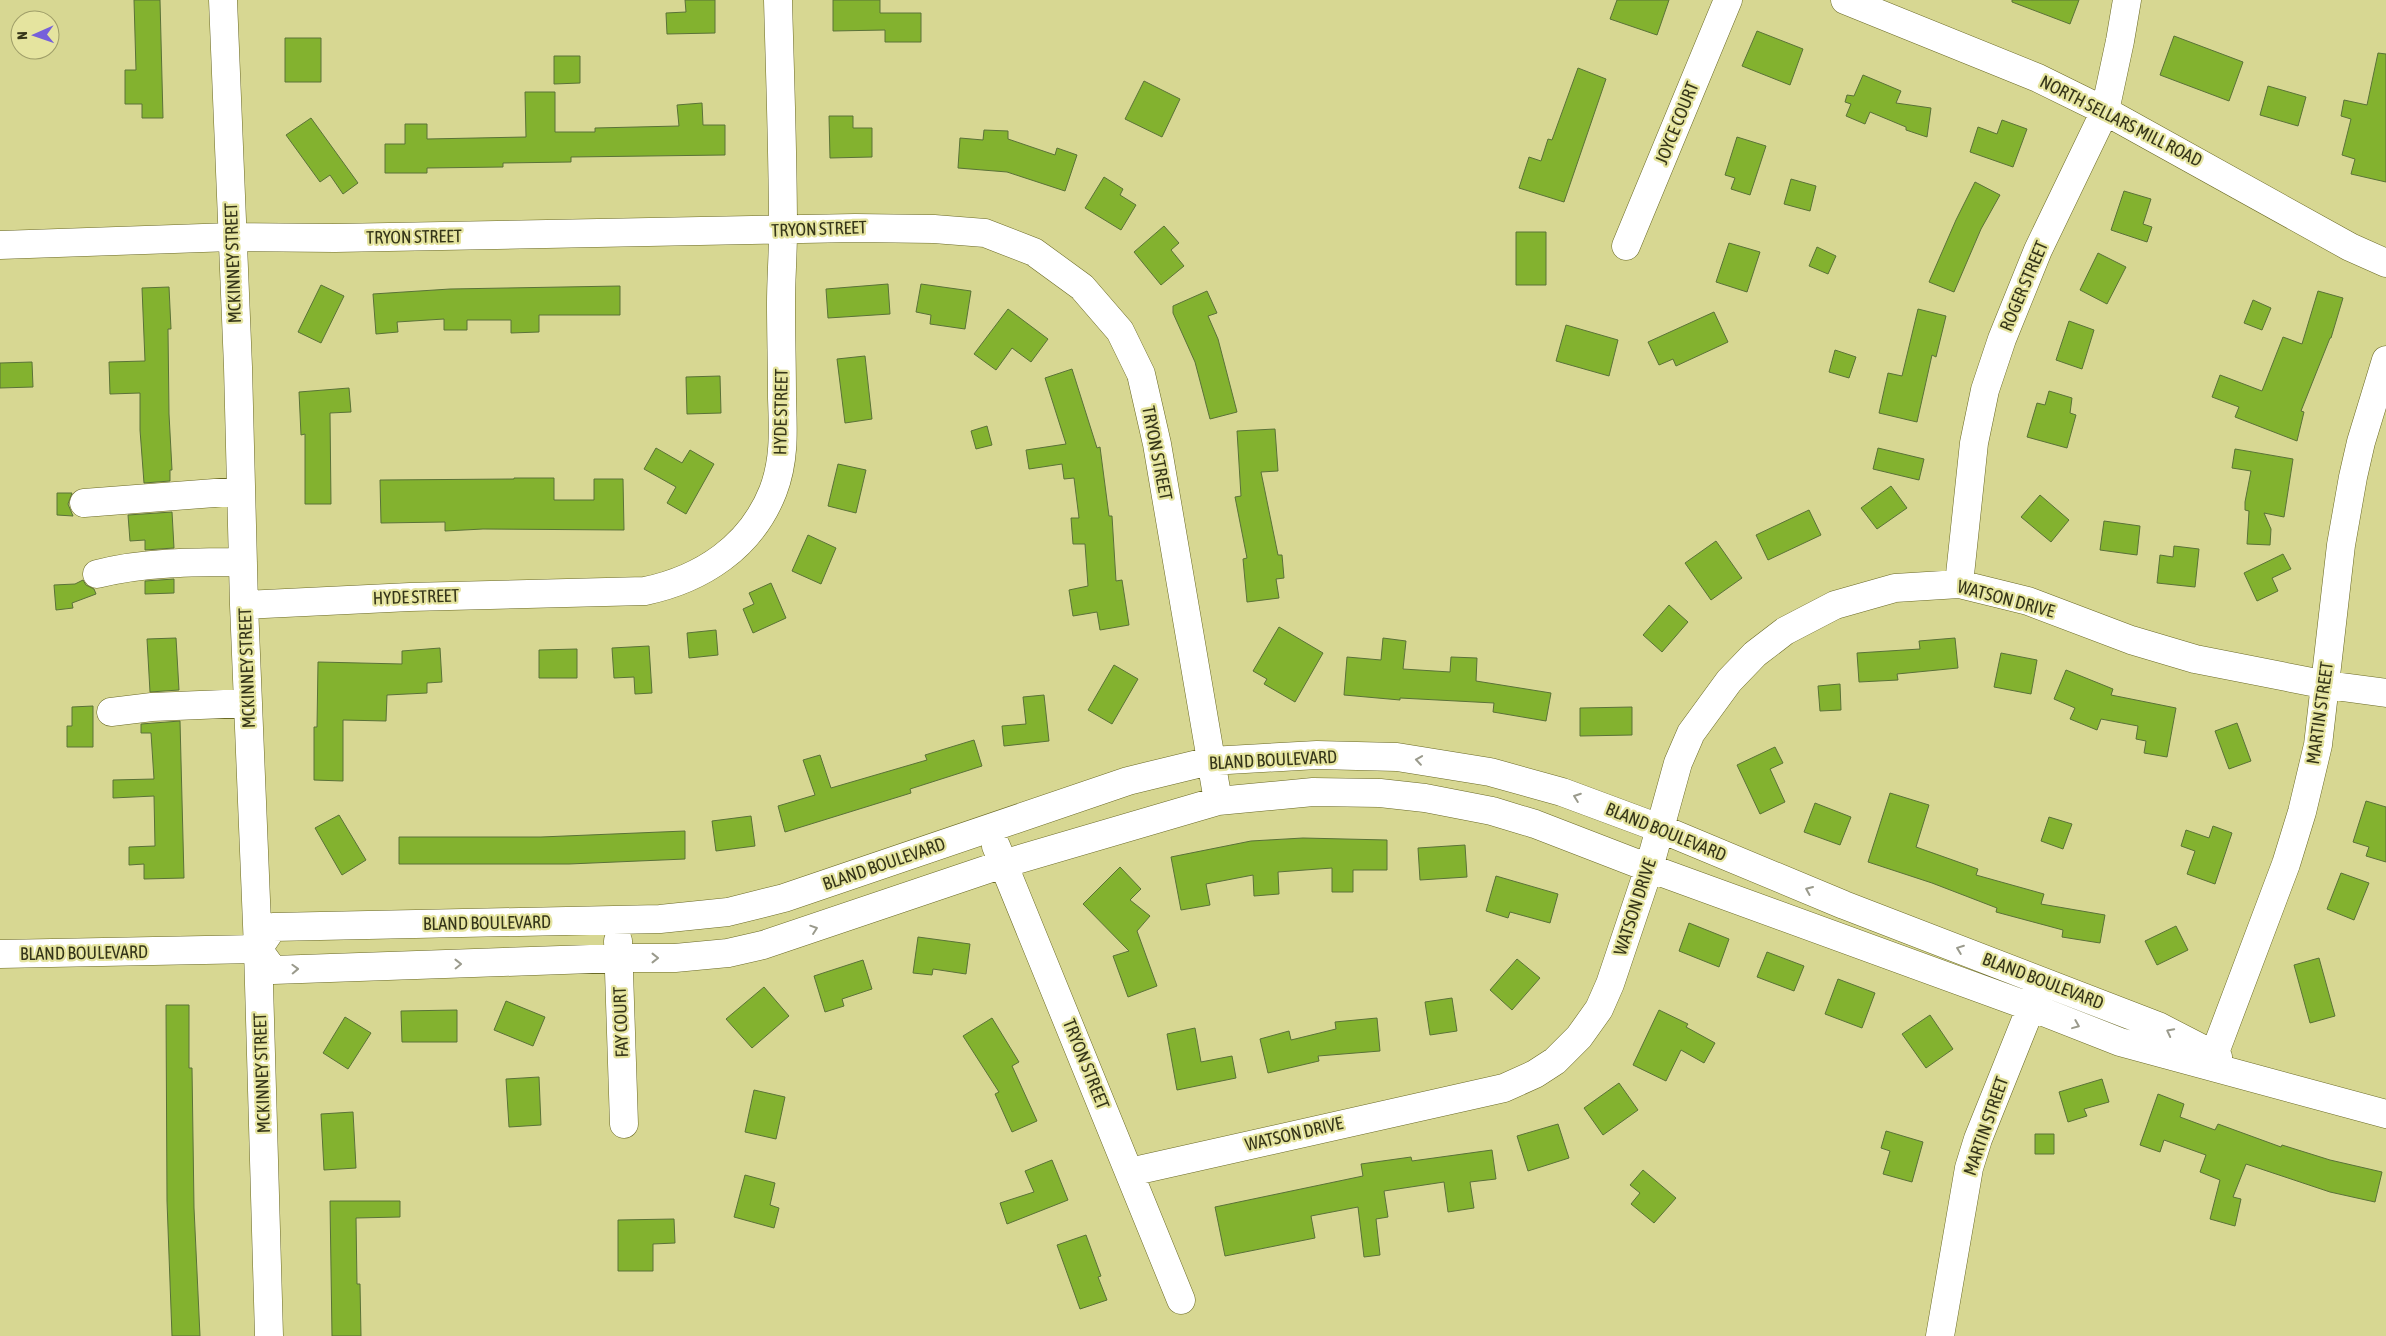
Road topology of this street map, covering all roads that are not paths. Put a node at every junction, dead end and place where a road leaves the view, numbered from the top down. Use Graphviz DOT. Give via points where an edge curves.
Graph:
graph roads {
  1 [pos="223,0"];
  2 [pos="778,0"];
  3 [pos="1728,0"];
  4 [pos="1845,0"];
  5 [pos="2127,0"];
  6 [pos="2105,110"];
  7 [pos="783,231"];
  8 [pos="232,237"];
  9 [pos="0,245"];
  10 [pos="1626,246"];
  11 [pos="2386,264"];
  12 [pos="2386,360"];
  13 [pos="241,491"];
  14 [pos="84,503"];
  15 [pos="243,562"];
  16 [pos="97,574"];
  17 [pos="1958,584"];
  18 [pos="244,605"];
  19 [pos="2327,685"];
  20 [pos="2386,693"];
  21 [pos="248,703"];
  22 [pos="111,712"];
  23 [pos="1210,761"];
  24 [pos="1218,801"];
  25 [pos="990,828"];
  26 [pos="1659,828"];
  27 [pos="1003,864"];
  28 [pos="1649,868"];
  29 [pos="616,920"];
  30 [pos="258,948"];
  31 [pos="0,954"];
  32 [pos="620,958"];
  33 [pos="2038,980"];
  34 [pos="2031,1007"];
  35 [pos="2214,1054"];
  36 [pos="2262,1079"];
  37 [pos="2386,1114"];
  38 [pos="624,1124"];
  39 [pos="1130,1172"];
  40 [pos="1181,1300"];
  41 [pos="270,1336"];
  42 [pos="1940,1336"];
  1 -- 8 [label="street, MCKINNEY STREET"];
  2 -- 7 [label="street, HYDE STREET"];
  3 -- 10 [label="street, JOYCE COURT"];
  4 -- 6 [label="street, NORTH SELLARS MILL ROAD" via="2038,78"];
  5 -- 6 [label="street, ROGER STREET"];
  6 -- 11 [label="street, NORTH SELLARS MILL ROAD"];
  6 -- 17 [label="street, ROGER STREET" via="2038,250 1985,390 1974,443"];
  7 -- 8 [label="street, TRYON STREET"];
  7 -- 18 [label="street, HYDE STREET" via="783,450 773,492 759,518 742,541 720,560 670,586 645,591"];
  7 -- 23 [label="street, TRYON STREET" via="934,228 985,233 1034,252 1082,287 1120,331 1141,374 1157,444"];
  8 -- 9 [label="street, TRYON STREET"];
  8 -- 13 [label="street, MCKINNEY STREET"];
  12 -- 19 [label="street, MARTIN STREET" via="2353,476 2341,545"];
  13 -- 14 [label="street"];
  13 -- 15 [label="street, MCKINNEY STREET"];
  15 -- 16 [label="street" via="181,562"];
  15 -- 18 [label="street, MCKINNEY STREET"];
  17 -- 19 [label="street, WATSON DRIVE" via="2028,601 2131,640 2195,659"];
  17 -- 26 [label="street, WATSON DRIVE" via="1895,588 1835,605 1785,631 1755,654 1728,681 1691,733 1678,763"];
  18 -- 21 [label="street, MCKINNEY STREET"];
  19 -- 20 [label="street, WATSON DRIVE"];
  19 -- 35 [label="street, MARTIN STREET" via="2318,745 2300,821"];
  21 -- 22 [label="street" via="152,706"];
  21 -- 30 [label="street, MCKINNEY STREET"];
  23 -- 24 [label="street, TRYON STREET"];
  23 -- 25 [label="street, BLAND BOULEVARD" via="1128,781"];
  26 -- 23 [label="street, BLAND BOULEVARD, one-way" via="1562,792 1440,762 1397,757 1316,755"];
  24 -- 27 [label="street, BLAND BOULEVARD"];
  24 -- 28 [label="street, BLAND BOULEVARD" via="1313,792 1380,793 1425,798 1535,824"];
  25 -- 27 [label="street, TRYON STREET"];
  25 -- 29 [label="street, BLAND BOULEVARD" via="784,898 728,912"];
  26 -- 28 [label="street, WATSON DRIVE"];
  33 -- 26 [label="street, BLAND BOULEVARD, one-way" via="1844,905"];
  32 -- 27 [label="street, BLAND BOULEVARD, one-way" via="675,958 728,953 763,945"];
  27 -- 39 [label="street, TRYON STREET"];
  28 -- 34 [label="street, BLAND BOULEVARD"];
  28 -- 39 [label="street, WATSON DRIVE" via="1599,1009 1579,1037 1535,1074 1504,1088"];
  29 -- 30 [label="street, BLAND BOULEVARD" via="273,926"];
  29 -- 32 [label="street, FAY COURT"];
  30 -- 31 [label="street, BLAND BOULEVARD"];
  30 -- 32 [label="street, BLAND BOULEVARD, one-way" via="273,970"];
  30 -- 41 [label="street, MCKINNEY STREET"];
  32 -- 38 [label="street, FAY COURT"];
  33 -- 34 [label="street, MARTIN STREET"];
  35 -- 33 [label="street, BLAND BOULEVARD, one-way" via="2158,1026"];
  34 -- 36 [label="street, BLAND BOULEVARD, one-way" via="2120,1042"];
  34 -- 42 [label="street, MARTIN STREET" via="1969,1168"];
  35 -- 36 [label="street, BLAND BOULEVARD"];
  36 -- 37 [label="street, BLAND BOULEVARD"];
  39 -- 40 [label="street, TRYON STREET"];
}
